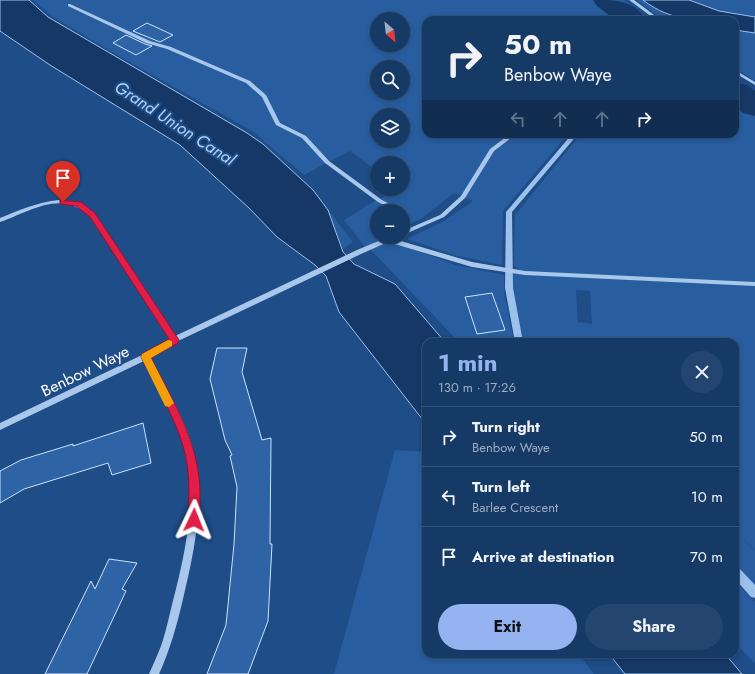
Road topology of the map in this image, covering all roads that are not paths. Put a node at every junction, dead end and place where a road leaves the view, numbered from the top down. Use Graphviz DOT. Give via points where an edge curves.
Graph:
graph roads {
  1 [pos="631,0"];
  2 [pos="69,5"];
  3 [pos="653,16"];
  4 [pos="739,74"];
  5 [pos="755,84"];
  6 [pos="507,138"];
  7 [pos="386,204"];
  8 [pos="0,220"];
  9 [pos="410,230"];
  10 [pos="377,244"];
  11 [pos="409,244"];
  12 [pos="755,284"];
  13 [pos="174,340"];
  14 [pos="145,357"];
  15 [pos="0,427"];
  16 [pos="154,674"];
  1 -- 3 [label="street"];
  2 -- 7 [label="street" via="148,42 169,48 248,82 264,96 278,124 304,138 327,162"];
  4 -- 5 [label="street"];
  6 -- 9 [label="street" via="492,150 458,202 442,216"];
  8 -- 13 [label="street" via="45,203 78,204 92,215"];
  10 -- 13 [label="street, Benbow Waye"];
  11 -- 12 [label="street" via="456,260 525,273"];
  13 -- 14 [label="street, Benbow Waye"];
  14 -- 15 [label="street, Benbow Waye"];
  14 -- 16 [label="street" via="183,430 191,458 195,494 193,534 184,577 166,650"];
}
